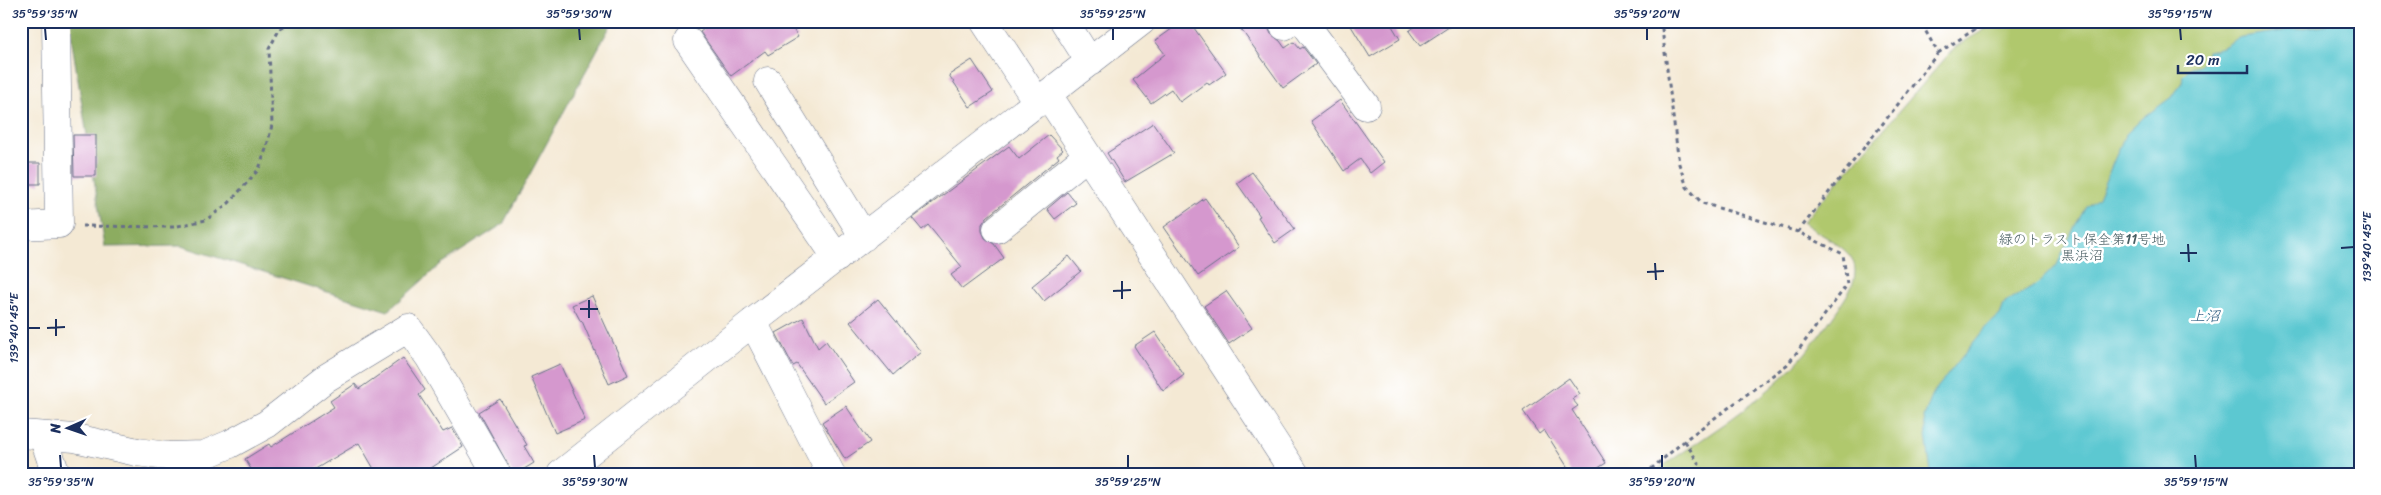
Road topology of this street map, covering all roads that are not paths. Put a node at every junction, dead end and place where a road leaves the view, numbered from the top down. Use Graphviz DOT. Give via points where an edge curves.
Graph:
graph roads {
  1 [pos="56,21"];
  2 [pos="984,21"];
  3 [pos="1064,21"];
  4 [pos="1281,21"];
  5 [pos="1305,23"];
  6 [pos="1133,24"];
  7 [pos="688,41"];
  8 [pos="1090,62"];
  9 [pos="768,81"];
  10 [pos="1043,99"];
  11 [pos="1366,106"];
  12 [pos="1087,156"];
  13 [pos="21,226"];
  14 [pos="996,229"];
  15 [pos="864,237"];
  16 [pos="836,258"];
  17 [pos="753,322"];
  18 [pos="32,436"];
  19 [pos="56,474"];
  20 [pos="497,474"];
  21 [pos="562,474"];
  22 [pos="831,474"];
  23 [pos="1295,474"];
  1 -- 13 [label="street" via="59,224"];
  2 -- 10 [label="street"];
  3 -- 8 [label="street"];
  4 -- 5 [label="street" via="1284,26"];
  5 -- 11 [label="street"];
  6 -- 8 [label="street"];
  7 -- 16 [label="street"];
  8 -- 10 [label="street"];
  9 -- 15 [label="street"];
  10 -- 12 [label="street"];
  10 -- 15 [label="street"];
  12 -- 14 [label="street"];
  12 -- 23 [label="street"];
  15 -- 16 [label="street"];
  16 -- 17 [label="street"];
  17 -- 21 [label="street"];
  17 -- 22 [label="street"];
  18 -- 19 [label="street"];
  18 -- 20 [label="street" via="75,438 168,456 204,455 267,424 326,378 408,328 429,357"];
}
